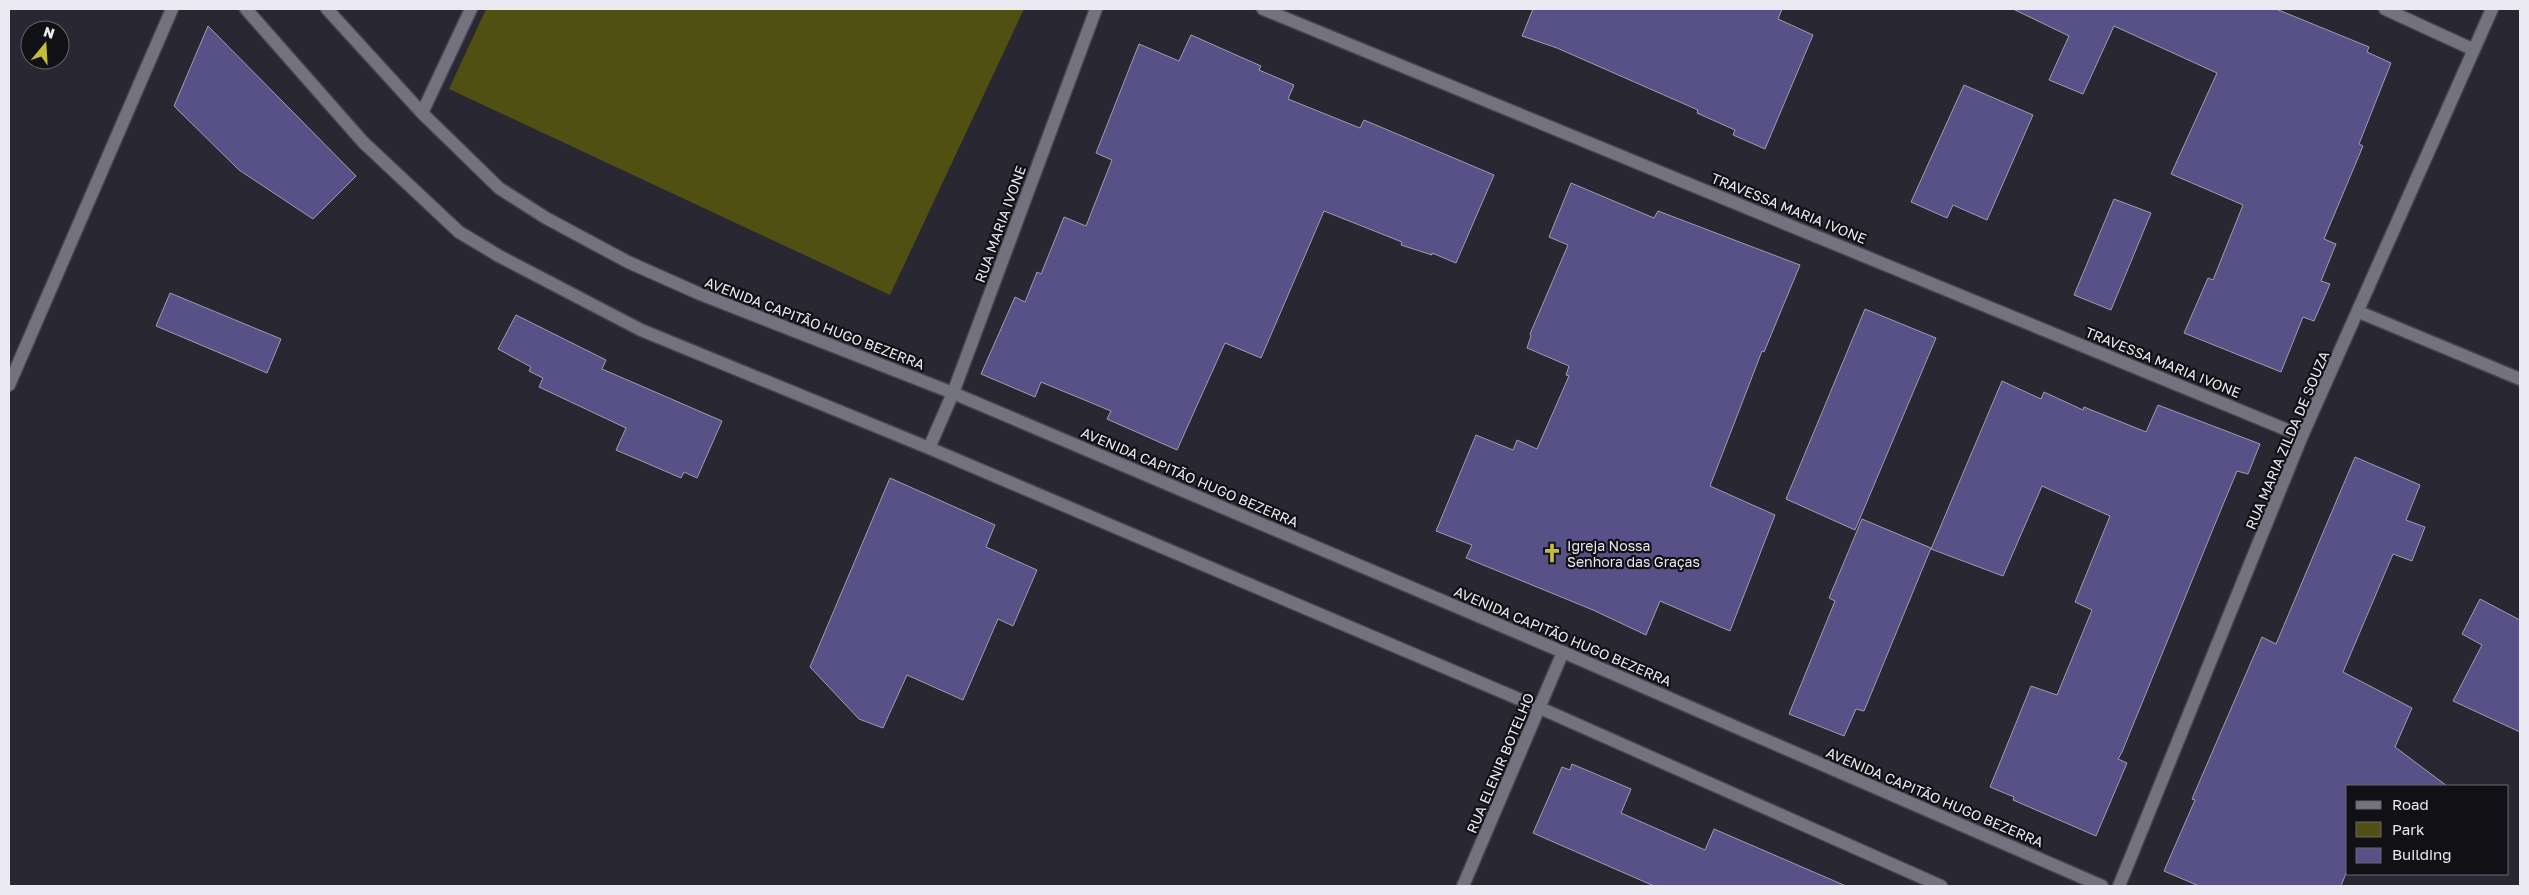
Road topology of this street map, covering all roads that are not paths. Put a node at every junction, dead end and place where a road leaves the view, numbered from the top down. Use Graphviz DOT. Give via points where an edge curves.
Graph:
graph roads {
  1 [pos="172,9"];
  2 [pos="246,9"];
  3 [pos="327,9"];
  4 [pos="471,9"];
  5 [pos="1096,9"];
  6 [pos="1263,9"];
  7 [pos="2385,9"];
  8 [pos="2492,9"];
  9 [pos="2472,49"];
  10 [pos="422,113"];
  11 [pos="2359,312"];
  12 [pos="2520,379"];
  13 [pos="9,385"];
  14 [pos="953,393"];
  15 [pos="2302,436"];
  16 [pos="929,448"];
  17 [pos="1563,652"];
  18 [pos="1540,708"];
  19 [pos="1463,886"];
  20 [pos="1941,886"];
  21 [pos="2102,886"];
  22 [pos="2119,886"];
  1 -- 13 [label="street"];
  2 -- 16 [label="street" via="363,142 459,232 641,330"];
  3 -- 10 [label="street, AVENIDA CAPITÃO HUGO BEZERRA"];
  4 -- 10 [label="street"];
  5 -- 14 [label="street, RUA MARIA IVONE"];
  6 -- 15 [label="street, TRAVESSA MARIA IVONE"];
  7 -- 9 [label="street"];
  8 -- 9 [label="street, RUA MARIA ZILDA DE SOUZA"];
  9 -- 11 [label="street, RUA MARIA ZILDA DE SOUZA"];
  10 -- 14 [label="street, AVENIDA CAPITÃO HUGO BEZERRA" via="499,188 546,218 628,262"];
  11 -- 12 [label="street"];
  11 -- 15 [label="street, RUA MARIA ZILDA DE SOUZA"];
  14 -- 16 [label="street, RUA MARIA IVONE"];
  14 -- 17 [label="street, AVENIDA CAPITÃO HUGO BEZERRA"];
  15 -- 22 [label="street, RUA MARIA ZILDA DE SOUZA"];
  16 -- 18 [label="street"];
  17 -- 18 [label="street, RUA ELENIR BOTELHO"];
  17 -- 21 [label="street, AVENIDA CAPITÃO HUGO BEZERRA"];
  18 -- 19 [label="street, RUA ELENIR BOTELHO"];
  18 -- 20 [label="street"];
}
